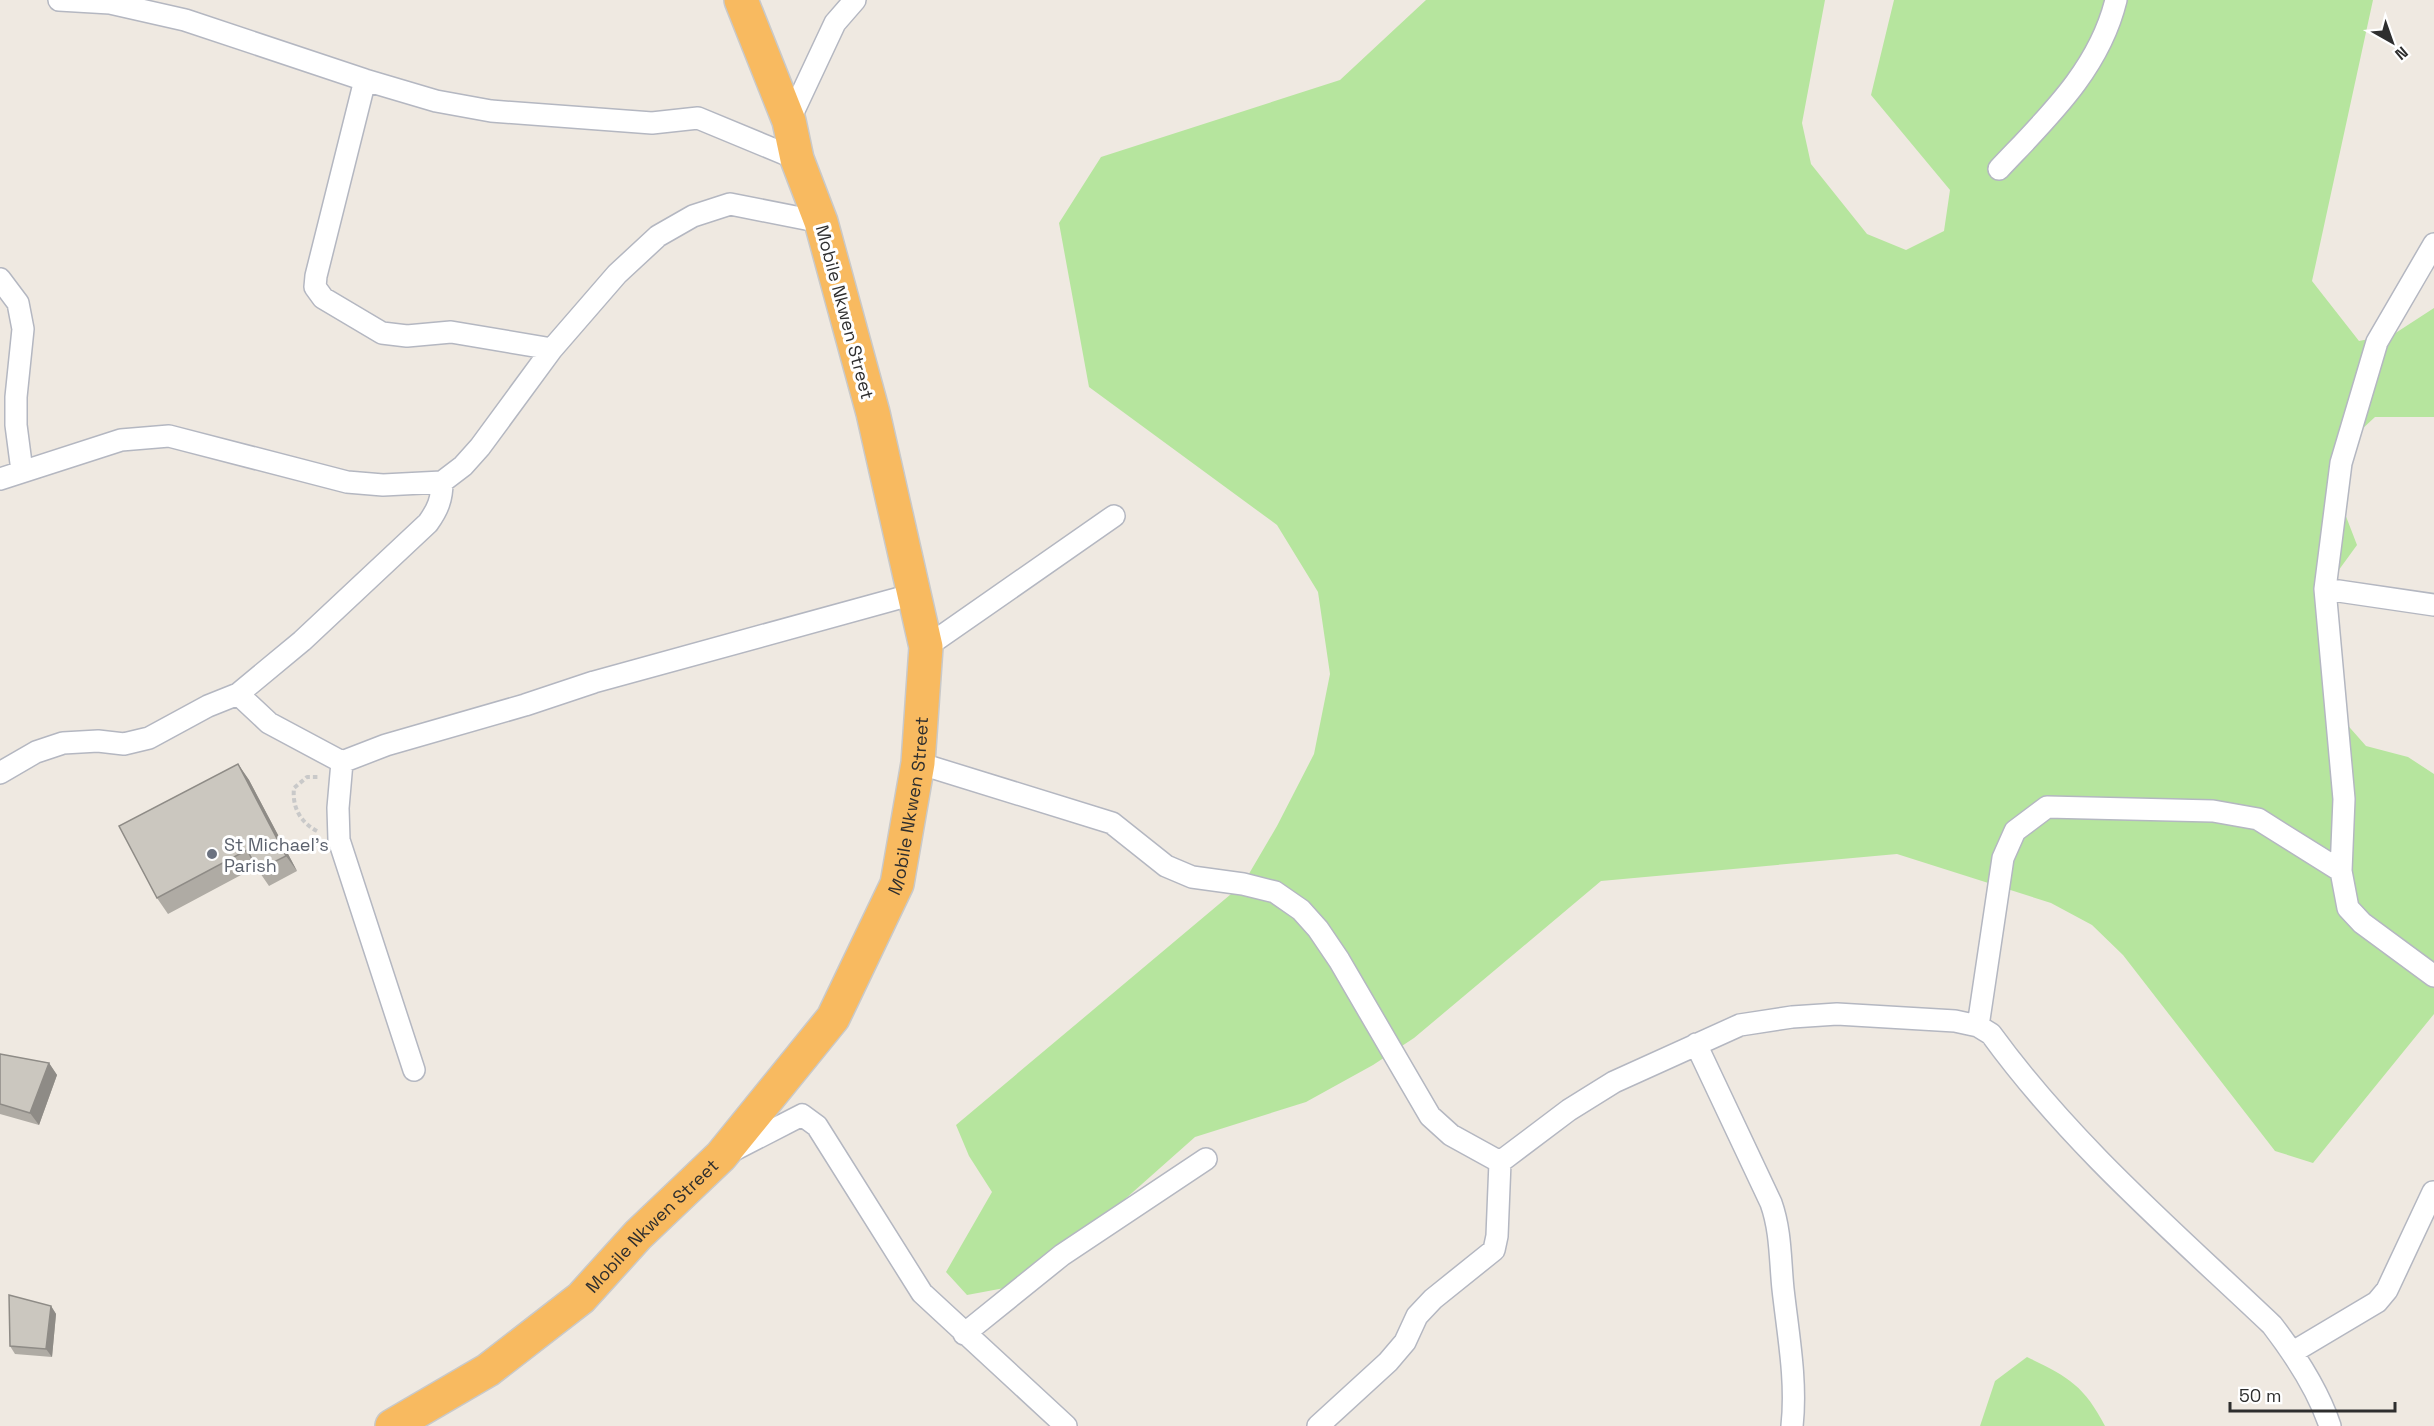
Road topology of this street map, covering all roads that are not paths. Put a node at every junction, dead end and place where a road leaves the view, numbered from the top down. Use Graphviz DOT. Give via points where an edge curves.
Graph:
graph roads {
  1 [pos="59,0"];
  2 [pos="741,0"];
  3 [pos="855,0"];
  4 [pos="2116,0"];
  5 [pos="365,80"];
  6 [pos="789,121"];
  7 [pos="798,159"];
  8 [pos="1999,169"];
  9 [pos="821,222"];
  10 [pos="2434,244"];
  11 [pos="0,279"];
  12 [pos="552,349"];
  13 [pos="22,471"];
  14 [pos="0,479"];
  15 [pos="442,482"];
  16 [pos="1113,516"];
  17 [pos="2325,589"];
  18 [pos="914,594"];
  19 [pos="2434,605"];
  20 [pos="926,647"];
  21 [pos="238,694"];
  22 [pos="918,763"];
  23 [pos="342,768"];
  24 [pos="0,773"];
  25 [pos="2341,871"];
  26 [pos="2434,976"];
  27 [pos="1978,1026"];
  28 [pos="1696,1044"];
  29 [pos="414,1070"];
  30 [pos="721,1156"];
  31 [pos="1206,1159"];
  32 [pos="1500,1162"];
  33 [pos="2433,1192"];
  34 [pos="964,1334"];
  35 [pos="2293,1352"];
  36 [pos="392,1426"];
  37 [pos="1066,1426"];
  38 [pos="1318,1426"];
  39 [pos="1792,1426"];
  40 [pos="2331,1426"];
  1 -- 5 [label="street" via="110,3 185,20"];
  2 -- 6 [label="highway, Mobile Nkwen Street"];
  3 -- 6 [label="street" via="835,23"];
  4 -- 8 [label="street" via="2094,56 2066,98"];
  5 -- 7 [label="street" via="436,101 491,111 652,123 698,118"];
  5 -- 12 [label="street" via="315,287 323,298 382,333 407,336 451,332"];
  6 -- 7 [label="highway, Mobile Nkwen Street"];
  7 -- 9 [label="highway, Mobile Nkwen Street"];
  9 -- 12 [label="street" via="730,204 693,216 658,236 618,274"];
  9 -- 18 [label="highway, Mobile Nkwen Street" via="873,413"];
  10 -- 17 [label="street" via="2377,342 2342,463"];
  11 -- 13 [label="street" via="18,303 23,329 16,397"];
  12 -- 15 [label="street" via="480,447"];
  13 -- 14 [label="street"];
  13 -- 15 [label="street" via="122,440 169,436 347,482"];
  15 -- 21 [label="street" via="438,509 428,523 302,641"];
  16 -- 20 [label="street"];
  17 -- 19 [label="street"];
  17 -- 25 [label="street" via="2344,799"];
  18 -- 20 [label="highway, Mobile Nkwen Street"];
  18 -- 23 [label="street" via="594,682 386,745"];
  20 -- 22 [label="highway, Mobile Nkwen Street"];
  21 -- 23 [label="street" via="269,723"];
  21 -- 24 [label="street" via="148,738 124,744 63,743 36,752"];
  22 -- 30 [label="highway, Mobile Nkwen Street" via="897,884 833,1018"];
  22 -- 32 [label="street" via="1112,823 1166,866 1192,877 1275,892 1301,910 1318,929 1430,1116 1451,1136"];
  23 -- 29 [label="street" via="339,840"];
  25 -- 26 [label="street" via="2348,908 2362,923"];
  25 -- 27 [label="street" via="2258,819 2213,811 2047,807 2015,831 2003,858"];
  27 -- 28 [label="street" via="1955,1021 1837,1014 1740,1025"];
  27 -- 35 [label="street" via="1991,1034 2050,1110 2088,1151 2272,1325"];
  28 -- 32 [label="street" via="1614,1082"];
  28 -- 39 [label="street" via="1778,1224 1795,1400"];
  30 -- 34 [label="street" via="802,1115 818,1126 922,1293"];
  30 -- 36 [label="highway, Mobile Nkwen Street" via="638,1235 581,1298 488,1370"];
  31 -- 34 [label="street" via="1062,1256"];
  32 -- 38 [label="street" via="1494,1250 1433,1299 1417,1316 1405,1342 1388,1362"];
  33 -- 35 [label="street" via="2387,1290 2377,1302"];
  34 -- 37 [label="street"];
  35 -- 40 [label="street"];
}
